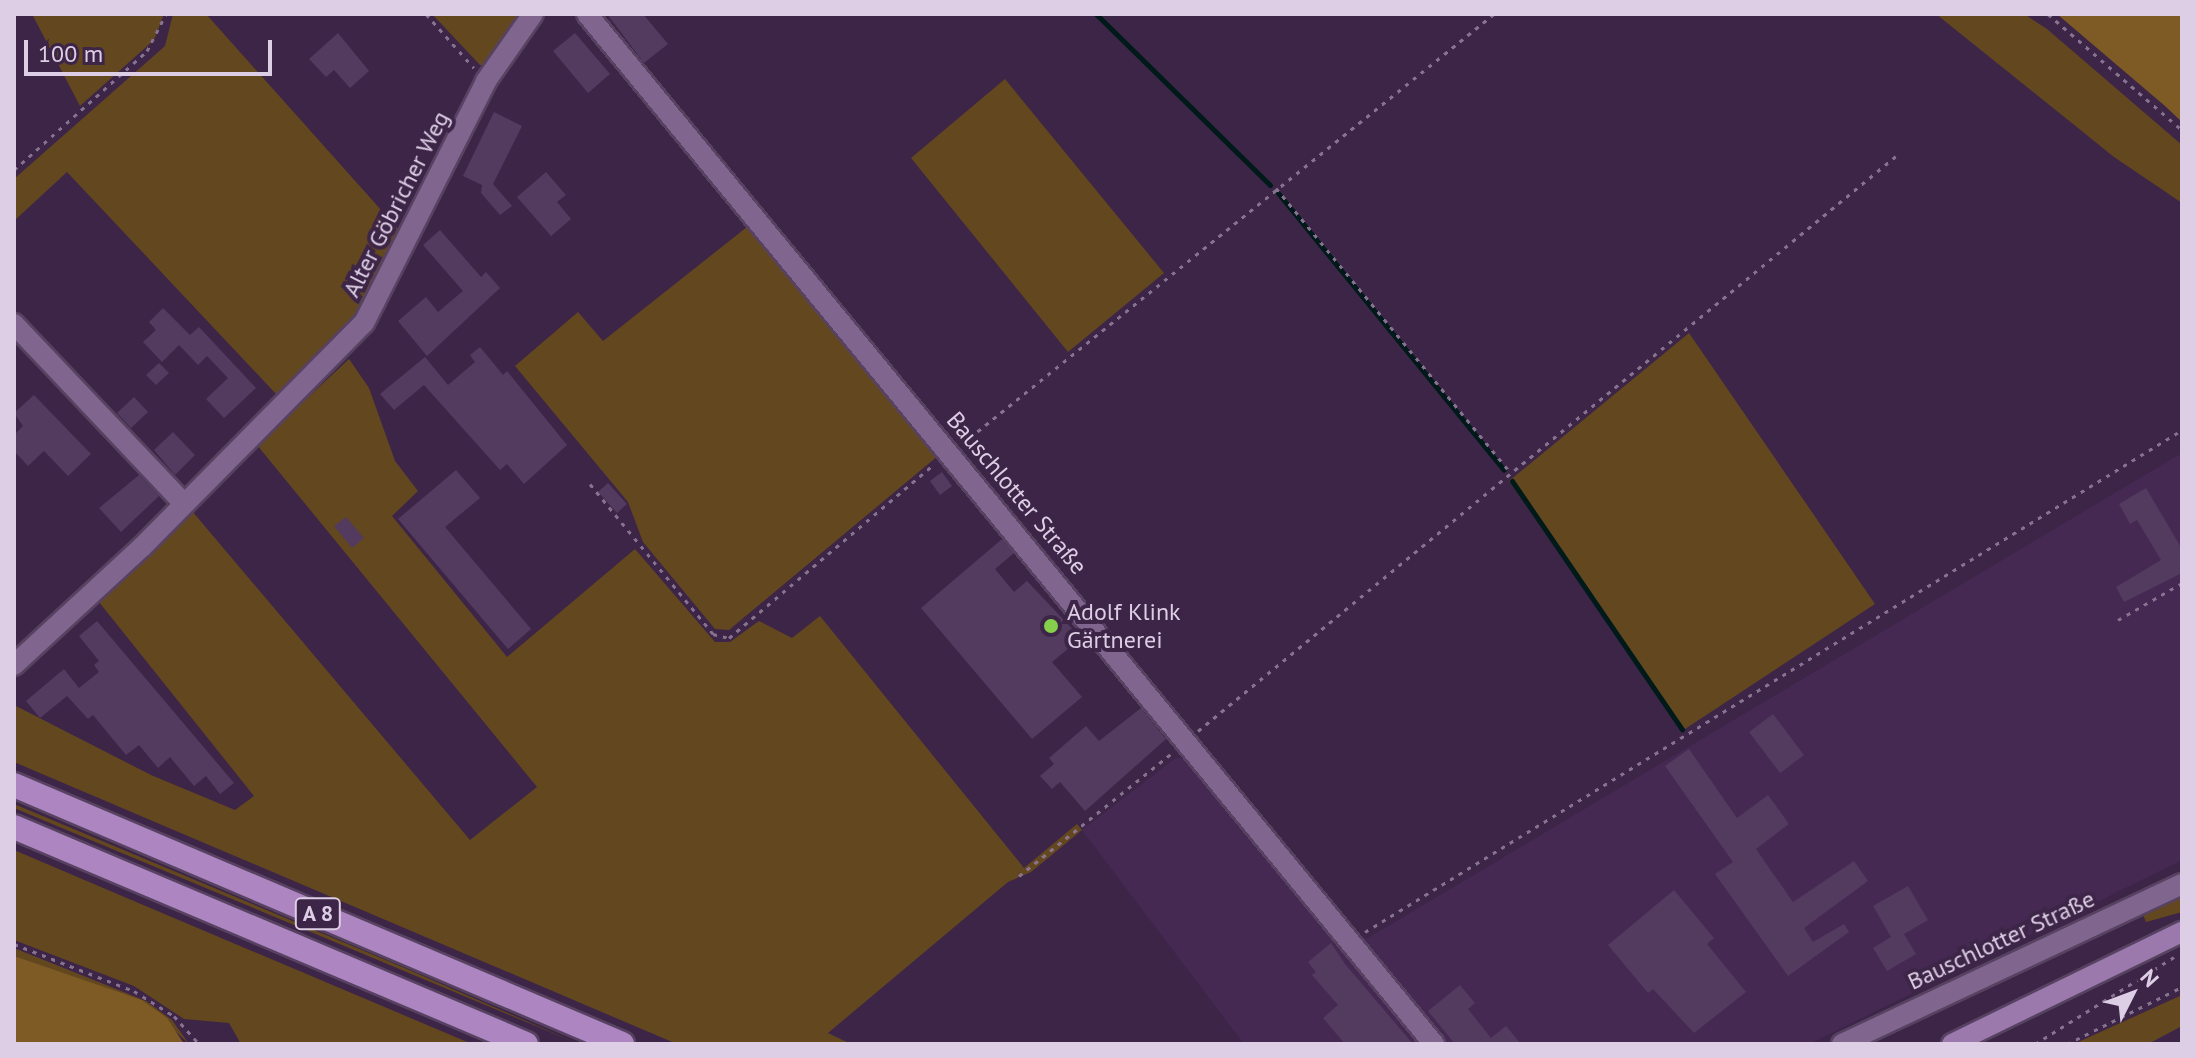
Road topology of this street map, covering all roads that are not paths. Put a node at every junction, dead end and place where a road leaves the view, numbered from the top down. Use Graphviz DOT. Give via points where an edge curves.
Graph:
graph roads {
  1 [pos="533,14"];
  2 [pos="587,14"];
  3 [pos="14,324"];
  4 [pos="183,503"];
  5 [pos="14,665"];
  6 [pos="14,785"];
  7 [pos="14,827"];
  8 [pos="2182,884"];
  9 [pos="2181,941"];
  10 [pos="526,1044"];
  11 [pos="622,1044"];
  12 [pos="1434,1044"];
  13 [pos="1842,1044"];
  14 [pos="1952,1044"];
  1 -- 4 [label="street, Alter Göbricher Weg" via="486,81 364,323"];
  2 -- 12 [label="street, Bauschlotter Straße"];
  3 -- 4 [label="street"];
  4 -- 5 [label="street, Alter Göbricher Weg"];
  6 -- 11 [label="highway, A 8"];
  7 -- 10 [label="highway, A 8"];
  8 -- 13 [label="street, Bauschlotter Straße"];
  9 -- 14 [label="main road"];
}
